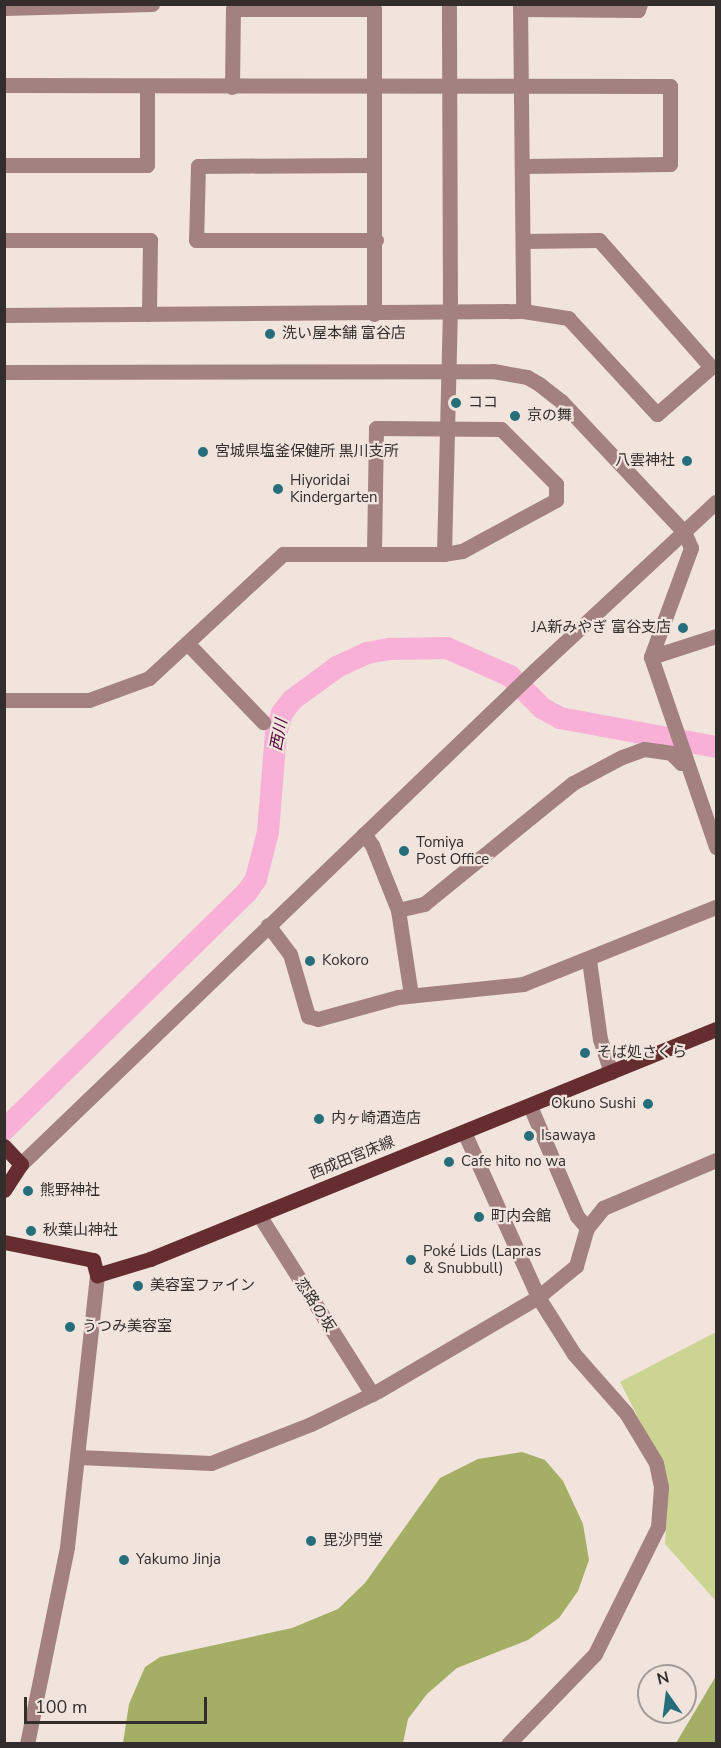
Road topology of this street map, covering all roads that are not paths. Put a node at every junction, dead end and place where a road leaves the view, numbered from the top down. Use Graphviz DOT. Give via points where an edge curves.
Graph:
graph roads {
  1 [pos="152,4"];
  2 [pos="449,4"];
  3 [pos="640,4"];
  4 [pos="374,7"];
  5 [pos="520,7"];
  6 [pos="4,8"];
  7 [pos="449,84"];
  8 [pos="4,85"];
  9 [pos="375,85"];
  10 [pos="147,86"];
  11 [pos="523,86"];
  12 [pos="231,87"];
  13 [pos="4,165"];
  14 [pos="372,165"];
  15 [pos="524,166"];
  16 [pos="4,240"];
  17 [pos="376,240"];
  18 [pos="523,241"];
  19 [pos="523,311"];
  20 [pos="450,313"];
  21 [pos="149,314"];
  22 [pos="374,314"];
  23 [pos="4,315"];
  24 [pos="449,371"];
  25 [pos="4,372"];
  26 [pos="447,429"];
  27 [pos="717,502"];
  28 [pos="684,532"];
  29 [pos="374,554"];
  30 [pos="444,554"];
  31 [pos="717,636"];
  32 [pos="187,643"];
  33 [pos="651,657"];
  34 [pos="4,700"];
  35 [pos="263,722"];
  36 [pos="685,757"];
  37 [pos="364,834"];
  38 [pos="717,847"];
  39 [pos="717,907"];
  40 [pos="398,910"];
  41 [pos="268,925"];
  42 [pos="589,960"];
  43 [pos="411,995"];
  44 [pos="717,1029"];
  45 [pos="611,1072"];
  46 [pos="530,1106"];
  47 [pos="464,1132"];
  48 [pos="12,1155"];
  49 [pos="717,1160"];
  50 [pos="4,1190"];
  51 [pos="259,1215"];
  52 [pos="587,1228"];
  53 [pos="4,1242"];
  54 [pos="97,1275"];
  55 [pos="538,1298"];
  56 [pos="372,1394"];
  57 [pos="79,1457"];
  58 [pos="27,1743"];
  59 [pos="508,1743"];
  1 -- 6 [label="street"];
  2 -- 7 [label="street"];
  3 -- 5 [label="street" via="638,10"];
  4 -- 9 [label="street"];
  4 -- 12 [label="street" via="233,9"];
  5 -- 11 [label="street"];
  7 -- 9 [label="street"];
  7 -- 11 [label="street"];
  7 -- 20 [label="street"];
  8 -- 10 [label="street"];
  9 -- 12 [label="street"];
  9 -- 14 [label="street"];
  10 -- 12 [label="street"];
  10 -- 13 [label="street" via="147,165"];
  11 -- 15 [label="street"];
  11 -- 15 [label="street" via="670,86 670,164"];
  14 -- 17 [label="street"];
  14 -- 17 [label="street" via="198,166 196,240"];
  15 -- 18 [label="street"];
  16 -- 21 [label="street" via="150,240"];
  17 -- 22 [label="street"];
  18 -- 19 [label="street"];
  18 -- 19 [label="street" via="599,240 711,367 657,414 568,318"];
  19 -- 20 [label="street"];
  20 -- 22 [label="street"];
  20 -- 24 [label="street"];
  21 -- 22 [label="street"];
  21 -- 23 [label="street"];
  24 -- 25 [label="street"];
  24 -- 26 [label="street"];
  24 -- 28 [label="street" via="514,374 539,384 561,401"];
  26 -- 29 [label="street" via="376,428"];
  26 -- 30 [label="street"];
  26 -- 30 [label="street" via="501,429 556,484 556,500 462,551"];
  27 -- 28 [label="street"];
  28 -- 33 [label="street" via="691,548"];
  28 -- 37 [label="street"];
  29 -- 30 [label="street"];
  29 -- 32 [label="street" via="283,554"];
  31 -- 33 [label="street"];
  32 -- 34 [label="street" via="149,678 116,693 89,700"];
  32 -- 35 [label="street"];
  33 -- 36 [label="street"];
  36 -- 38 [label="street"];
  36 -- 40 [label="street" via="681,763 671,753 644,749 573,783 424,904"];
  37 -- 40 [label="street"];
  37 -- 41 [label="street"];
  39 -- 42 [label="street"];
  40 -- 43 [label="street"];
  41 -- 43 [label="street" via="290,954 308,1016 318,1020"];
  41 -- 48 [label="street"];
  42 -- 43 [label="street" via="523,984"];
  42 -- 45 [label="street" via="600,1040"];
  44 -- 45 [label="main road, 西成田宮床線"];
  45 -- 46 [label="main road, 西成田宮床線"];
  46 -- 47 [label="main road, 西成田宮床線"];
  46 -- 52 [label="street" via="577,1216"];
  47 -- 51 [label="main road, 西成田宮床線"];
  47 -- 55 [label="street"];
  48 -- 50 [label="main road"];
  49 -- 52 [label="street" via="603,1208"];
  51 -- 54 [label="main road, 西成田宮床線"];
  51 -- 56 [label="street, 恋路の坂"];
  52 -- 55 [label="street" via="576,1266"];
  53 -- 54 [label="main road" via="93,1260"];
  54 -- 57 [label="street"];
  55 -- 56 [label="street"];
  55 -- 59 [label="street" via="574,1354 605,1386 643,1440 656,1463 662,1508 658,1527 595,1654"];
  56 -- 57 [label="street" via="312,1424 211,1463"];
  57 -- 58 [label="street" via="57,1606"];
}
